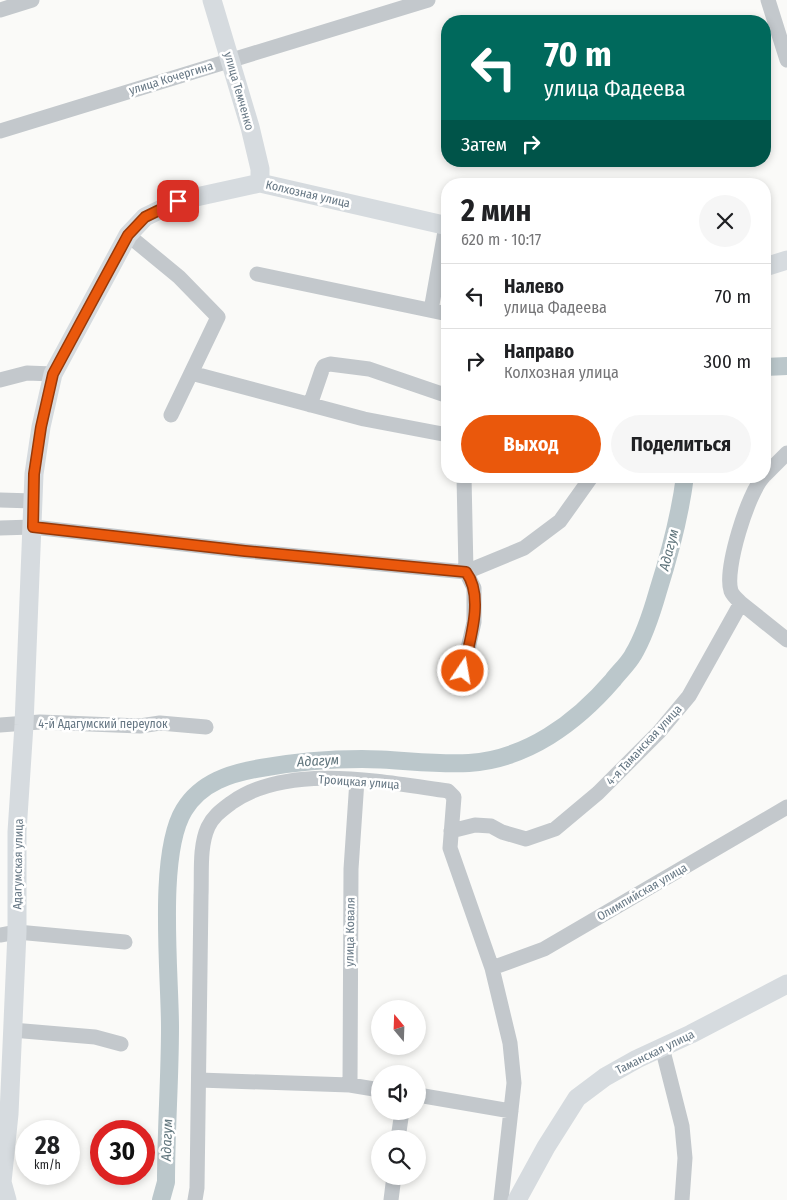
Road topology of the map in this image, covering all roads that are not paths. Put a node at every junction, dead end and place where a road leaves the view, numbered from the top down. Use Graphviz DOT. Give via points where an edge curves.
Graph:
graph roads {
  1 [pos="32,0"];
  2 [pos="212,0"];
  3 [pos="428,0"];
  4 [pos="768,0"];
  5 [pos="0,10"];
  6 [pos="230,60"];
  7 [pos="787,60"];
  8 [pos="0,131"];
  9 [pos="260,183"];
  10 [pos="441,225"];
  11 [pos="128,235"];
  12 [pos="441,258"];
  13 [pos="787,260"];
  14 [pos="771,266"];
  15 [pos="257,274"];
  16 [pos="431,310"];
  17 [pos="441,312"];
  18 [pos="192,373"];
  19 [pos="53,374"];
  20 [pos="0,380"];
  21 [pos="441,394"];
  22 [pos="310,405"];
  23 [pos="171,415"];
  24 [pos="441,434"];
  25 [pos="787,453"];
  26 [pos="771,469"];
  27 [pos="464,483"];
  28 [pos="587,483"];
  29 [pos="758,483"];
  30 [pos="0,500"];
  31 [pos="34,501"];
  32 [pos="33,527"];
  33 [pos="0,528"];
  34 [pos="466,572"];
  35 [pos="741,604"];
  36 [pos="787,640"];
  37 [pos="463,671"];
  38 [pos="0,725"];
  39 [pos="24,725"];
  40 [pos="206,726"];
  41 [pos="357,780"];
  42 [pos="787,807"];
  43 [pos="451,831"];
  44 [pos="8,934"];
  45 [pos="125,942"];
  46 [pos="492,968"];
  47 [pos="787,984"];
  48 [pos="12,1030"];
  49 [pos="121,1044"];
  50 [pos="662,1047"];
  51 [pos="199,1080"];
  52 [pos="350,1085"];
  53 [pos="371,1088"];
  54 [pos="426,1096"];
  55 [pos="511,1110"];
  56 [pos="393,1185"];
  57 [pos="3,1188"];
  58 [pos="195,1200"];
  59 [pos="391,1200"];
  60 [pos="501,1200"];
  61 [pos="517,1200"];
  62 [pos="682,1200"];
  1 -- 5 [label="street"];
  2 -- 6 [label="main road, улица Темченко"];
  3 -- 6 [label="street, улица Кочергина"];
  4 -- 7 [label="street"];
  6 -- 8 [label="street, улица Кочергина"];
  6 -- 9 [label="main road, улица Темченко" via="252,135"];
  9 -- 10 [label="main road, Колхозная улица"];
  9 -- 11 [label="main road, Колхозная улица" via="178,201 145,217"];
  11 -- 18 [label="street" via="179,278 218,317"];
  11 -- 19 [label="main road, Колхозная улица"];
  12 -- 16 [label="street"];
  13 -- 14 [label="main road"];
  15 -- 16 [label="street"];
  16 -- 17 [label="street"];
  18 -- 22 [label="street"];
  18 -- 23 [label="street"];
  19 -- 20 [label="street" via="27,373"];
  19 -- 31 [label="main road, Колхозная улица" via="41,427 34,474"];
  21 -- 22 [label="street" via="369,369 330,364 322,370"];
  22 -- 24 [label="street"];
  25 -- 26 [label="street"];
  27 -- 34 [label="street"];
  28 -- 34 [label="street" via="560,521 524,548"];
  29 -- 35 [label="street" via="741,522 730,577 732,593"];
  30 -- 31 [label="street"];
  31 -- 32 [label="main road, Колхозная улица"];
  32 -- 33 [label="street"];
  32 -- 34 [label="street"];
  32 -- 39 [label="main road, Адагумская улица"];
  34 -- 37 [label="street" via="474,588 474,622"];
  35 -- 36 [label="street"];
  35 -- 43 [label="street, 4-я Таманская улица" via="689,696 677,711 598,793 555,829 526,839 491,826 475,825"];
  38 -- 39 [label="street, 4-й Адагумский переулок"];
  39 -- 40 [label="street, 4-й Адагумский переулок" via="40,722"];
  39 -- 44 [label="main road, Адагумская улица"];
  41 -- 43 [label="street, Троицкая улица" via="448,791 454,797"];
  41 -- 51 [label="street, Троицкая улица" via="308,779 273,784 242,795 218,813 208,828 203,847 201,896"];
  41 -- 52 [label="street, улица Коваля" via="351,869"];
  42 -- 46 [label="street, Олимпийская улица" via="544,949"];
  43 -- 46 [label="street, Троицкая улица" via="450,848"];
  44 -- 45 [label="street"];
  44 -- 48 [label="main road, Адагумская улица"];
  46 -- 55 [label="street, Троицкая улица" via="510,1043 514,1083"];
  47 -- 50 [label="main road, Таманская улица"];
  48 -- 49 [label="street" via="94,1037"];
  48 -- 57 [label="main road, Адагумская улица" via="10,1114"];
  50 -- 61 [label="main road, Таманская улица" via="605,1077 577,1098"];
  50 -- 62 [label="street" via="682,1126 685,1158"];
  51 -- 52 [label="street"];
  51 -- 58 [label="street, Троицкая улица"];
  52 -- 53 [label="street"];
  54 -- 55 [label="street"];
  55 -- 60 [label="street, Троицкая улица"];
  56 -- 59 [label="street"];
}
